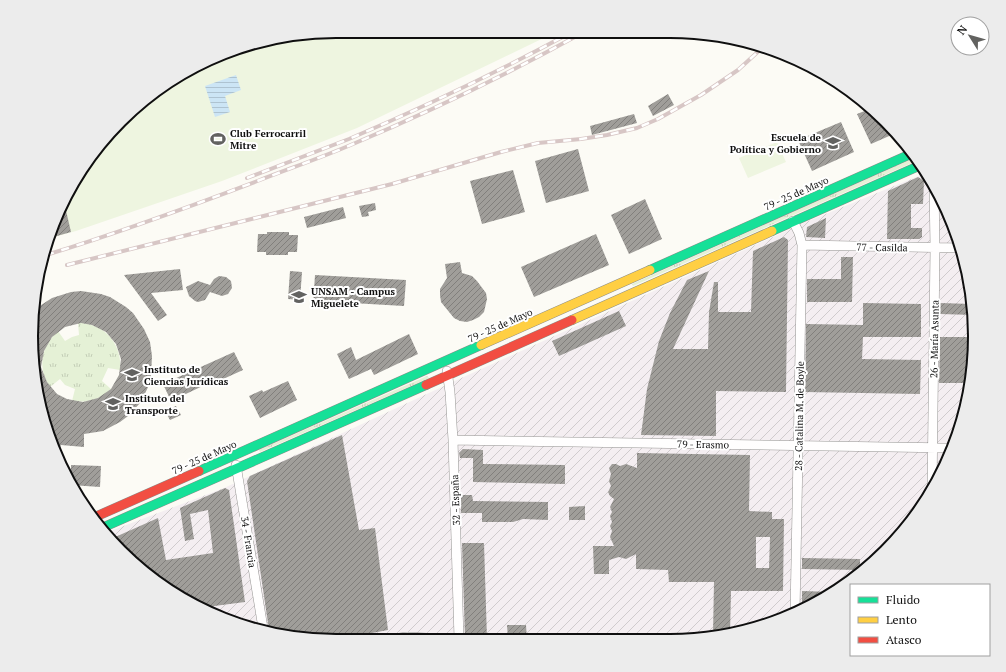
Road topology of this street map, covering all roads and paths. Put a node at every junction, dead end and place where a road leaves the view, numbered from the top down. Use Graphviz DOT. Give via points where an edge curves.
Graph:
graph roads {
  1 [pos="907,156"];
  2 [pos="916,167"];
  3 [pos="934,199"];
  4 [pos="793,221"];
  5 [pos="802,245"];
  6 [pos="935,248"];
  7 [pos="955,248"];
  8 [pos="446,361"];
  9 [pos="447,376"];
  10 [pos="453,440"];
  11 [pos="798,446"];
  12 [pos="933,448"];
  13 [pos="946,448"];
  14 [pos="234,456"];
  15 [pos="237,469"];
  16 [pos="932,477"];
  17 [pos="99,515"];
  18 [pos="107,526"];
  19 [pos="795,606"];
  20 [pos="262,625"];
  21 [pos="459,634"];
  1 -- 8 [label="main road, 79 - 25 de Mayo"];
  2 -- 4 [label="main road"];
  3 -- 6 [label="street, 26 - María Asunta"];
  4 -- 5 [label="street, 28 - Catalina M. de Boyle"];
  4 -- 9 [label="main road"];
  5 -- 6 [label="street, 77 - Casilda"];
  5 -- 11 [label="street, 28 - Catalina M. de Boyle"];
  6 -- 7 [label="street, 77 - Casilda"];
  6 -- 12 [label="street, 26 - María Asunta"];
  8 -- 9 [label="street, 32 - España"];
  8 -- 14 [label="main road, 79 - 25 de Mayo"];
  9 -- 10 [label="street, 32 - España"];
  9 -- 15 [label="main road"];
  10 -- 11 [label="street, 79 - Erasmo"];
  10 -- 21 [label="street, 32 - España"];
  11 -- 12 [label="street, 79 - Erasmo"];
  11 -- 19 [label="street, 28 - Catalina M. de Boyle"];
  12 -- 13 [label="street, 79 - Erasmo"];
  12 -- 16 [label="street, 26 - María Asunta"];
  14 -- 15 [label="street, 34 - Francia"];
  14 -- 17 [label="main road, 79 - 25 de Mayo"];
  15 -- 18 [label="main road"];
  15 -- 20 [label="street, 34 - Francia"];
}
